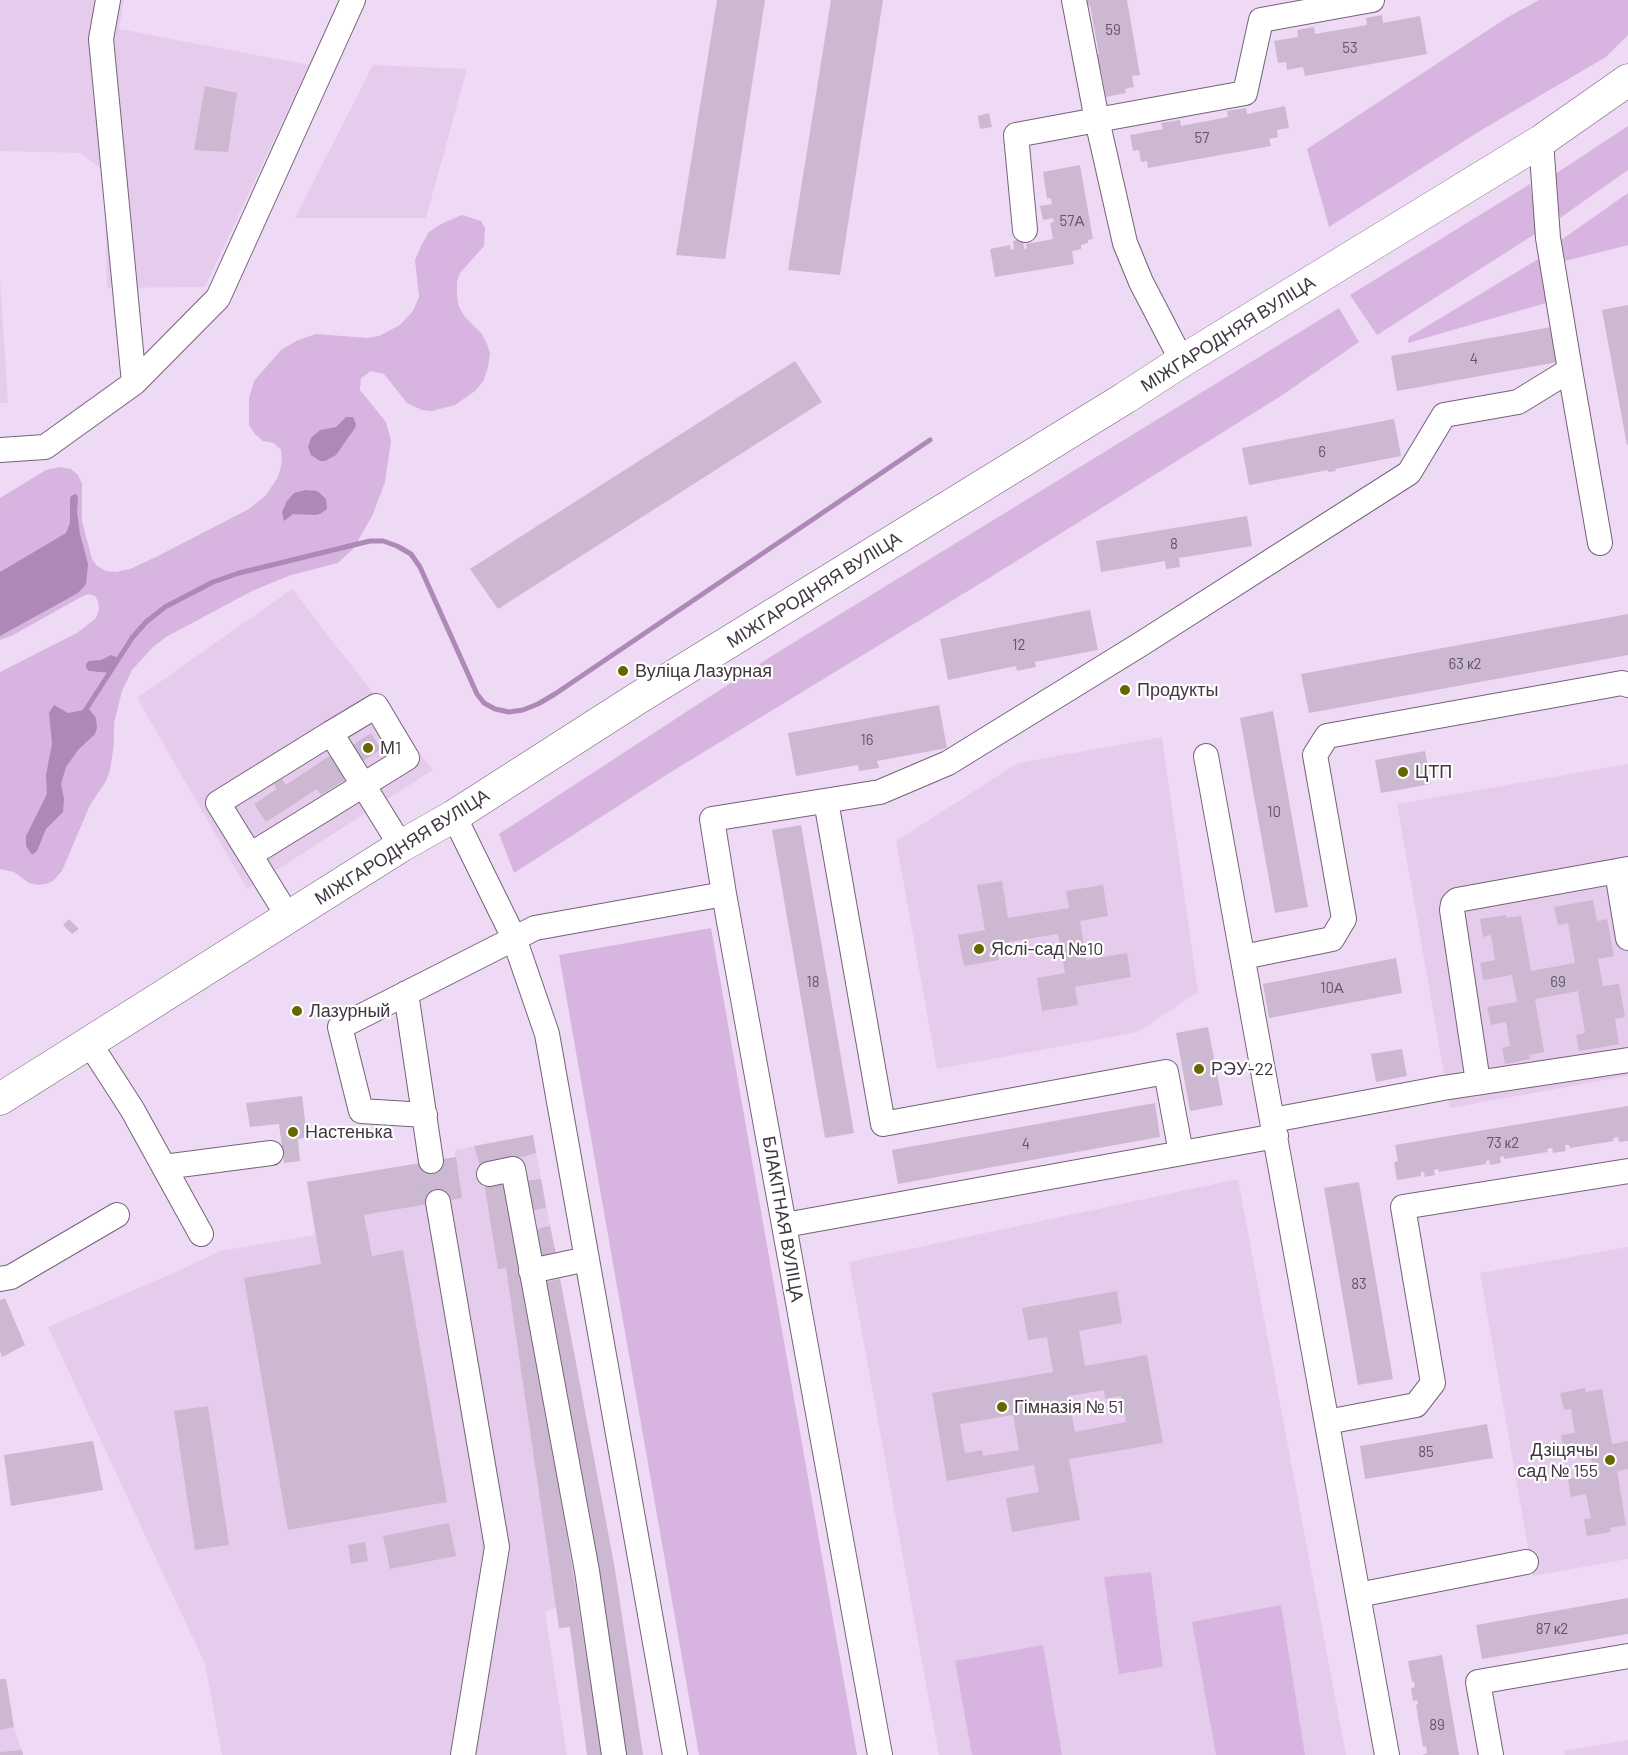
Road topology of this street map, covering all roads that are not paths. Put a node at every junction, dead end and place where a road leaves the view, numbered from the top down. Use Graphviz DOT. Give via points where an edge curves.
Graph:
graph roads {
  1 [pos="108,0"];
  2 [pos="353,0"];
  3 [pos="1074,0"];
  4 [pos="1372,0"];
  5 [pos="1628,80"];
  6 [pos="1097,120"];
  7 [pos="1541,141"];
  8 [pos="1025,230"];
  9 [pos="1182,361"];
  10 [pos="1570,370"];
  11 [pos="134,383"];
  12 [pos="0,450"];
  13 [pos="1600,543"];
  14 [pos="1628,685"];
  15 [pos="331,733"];
  16 [pos="1206,756"];
  17 [pos="363,785"];
  18 [pos="826,801"];
  19 [pos="454,816"];
  20 [pos="400,846"];
  21 [pos="250,855"];
  22 [pos="1622,871"];
  23 [pos="724,894"];
  24 [pos="289,918"];
  25 [pos="514,938"];
  26 [pos="1628,938"];
  27 [pos="1243,957"];
  28 [pos="406,993"];
  29 [pos="90,1044"];
  30 [pos="1628,1060"];
  31 [pos="1478,1082"];
  32 [pos="0,1099"];
  33 [pos="425,1115"];
  34 [pos="1274,1128"];
  35 [pos="271,1153"];
  36 [pos="1181,1153"];
  37 [pos="431,1161"];
  38 [pos="164,1167"];
  39 [pos="511,1169"];
  40 [pos="1628,1171"];
  41 [pos="438,1202"];
  42 [pos="117,1215"];
  43 [pos="785,1225"];
  44 [pos="201,1234"];
  45 [pos="587,1259"];
  46 [pos="531,1271"];
  47 [pos="0,1279"];
  48 [pos="1327,1422"];
  49 [pos="1526,1562"];
  50 [pos="1358,1595"];
  51 [pos="1628,1656"];
  52 [pos="464,1755"];
  53 [pos="614,1755"];
  54 [pos="675,1755"];
  55 [pos="880,1755"];
  56 [pos="1387,1755"];
  57 [pos="1491,1755"];
  1 -- 11 [label="street" via="101,39"];
  2 -- 11 [label="street" via="218,298"];
  3 -- 6 [label="street"];
  4 -- 6 [label="street" via="1261,20 1245,93"];
  5 -- 7 [label="main road, МІЖГАРОДНЯЯ ВУЛІЦА"];
  6 -- 8 [label="street" via="1016,135"];
  6 -- 9 [label="street" via="1125,243"];
  7 -- 9 [label="main road, МІЖГАРОДНЯЯ ВУЛІЦА"];
  7 -- 10 [label="street" via="1548,238"];
  9 -- 19 [label="main road, МІЖГАРОДНЯЯ ВУЛІЦА"];
  10 -- 13 [label="street"];
  10 -- 18 [label="street" via="1518,402 1444,415 1408,473 948,764 880,792"];
  11 -- 12 [label="street" via="45,447"];
  14 -- 27 [label="street" via="1327,736 1315,755 1344,919 1332,939"];
  15 -- 17 [label="street"];
  15 -- 17 [label="street" via="376,706 381,714 407,758"];
  15 -- 21 [label="street" via="218,802"];
  16 -- 27 [label="street"];
  17 -- 20 [label="street"];
  17 -- 21 [label="street"];
  18 -- 23 [label="street, БЛАКІТНАЯ ВУЛІЦА" via="712,819"];
  18 -- 36 [label="street" via="883,1124 1166,1072"];
  19 -- 20 [label="main road, МІЖГАРОДНЯЯ ВУЛІЦА"];
  19 -- 25 [label="street"];
  20 -- 24 [label="main road, МІЖГАРОДНЯЯ ВУЛІЦА"];
  21 -- 24 [label="street"];
  22 -- 26 [label="street"];
  22 -- 31 [label="street" via="1457,900 1453,904"];
  23 -- 25 [label="street" via="535,928"];
  23 -- 43 [label="street, БЛАКІТНАЯ ВУЛІЦА"];
  24 -- 29 [label="main road, МІЖГАРОДНЯЯ ВУЛІЦА"];
  25 -- 28 [label="street"];
  25 -- 45 [label="street" via="547,1034"];
  27 -- 34 [label="street"];
  28 -- 33 [label="street"];
  28 -- 33 [label="street" via="340,1027 361,1111"];
  29 -- 32 [label="main road, МІЖГАРОДНЯЯ ВУЛІЦА"];
  29 -- 38 [label="street"];
  30 -- 31 [label="street"];
  31 -- 34 [label="street"];
  33 -- 37 [label="street"];
  34 -- 36 [label="street"];
  34 -- 48 [label="street"];
  35 -- 38 [label="street"];
  36 -- 43 [label="street"];
  38 -- 44 [label="street"];
  39 -- 46 [label="street"];
  40 -- 48 [label="street" via="1403,1207 1433,1383 1416,1405"];
  41 -- 52 [label="street" via="496,1547"];
  42 -- 47 [label="street" via="11,1277"];
  43 -- 55 [label="street, БЛАКІТНАЯ ВУЛІЦА"];
  45 -- 46 [label="street"];
  45 -- 54 [label="street"];
  46 -- 53 [label="street" via="587,1571"];
  48 -- 50 [label="street"];
  49 -- 50 [label="street"];
  50 -- 56 [label="street"];
  51 -- 57 [label="street" via="1478,1682"];
}
